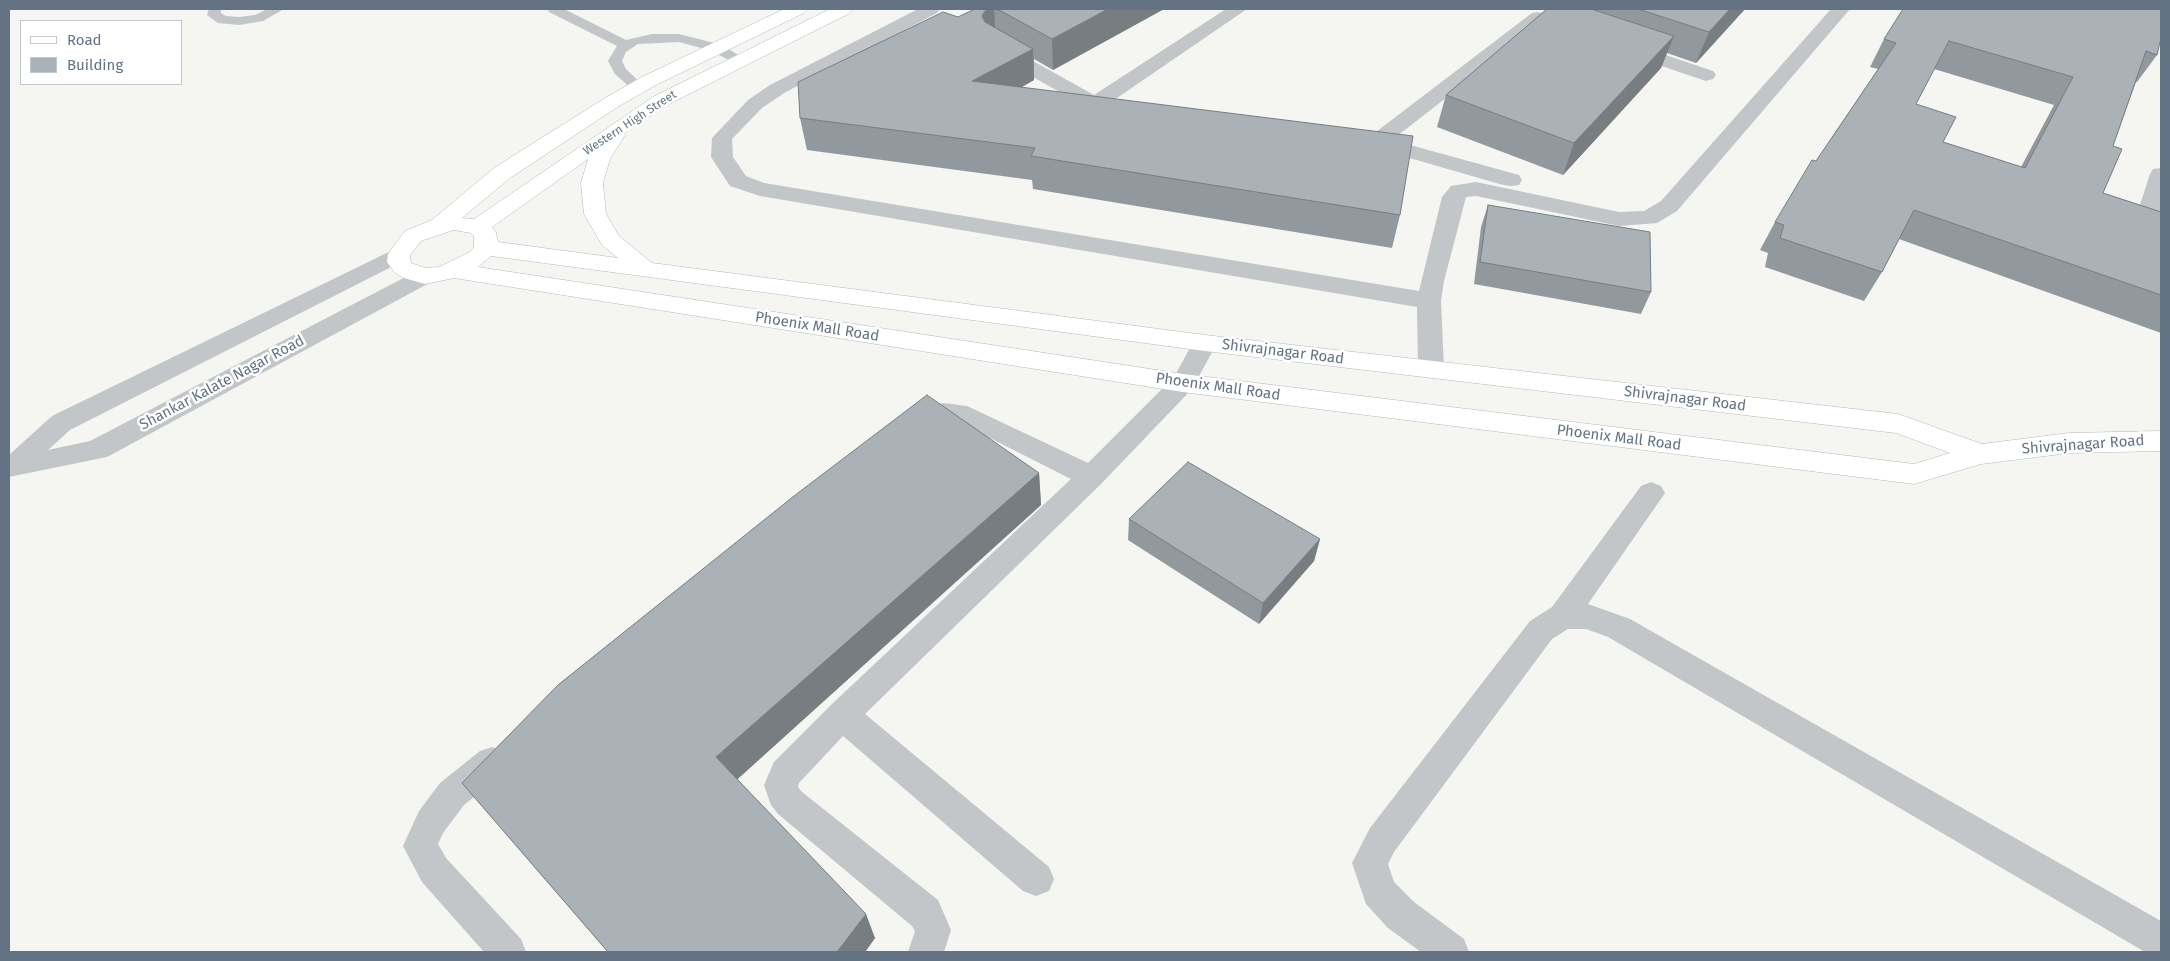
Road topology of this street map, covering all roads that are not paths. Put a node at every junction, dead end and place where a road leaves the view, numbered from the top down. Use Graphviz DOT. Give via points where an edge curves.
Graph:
graph roads {
  1 [pos="215,9"];
  2 [pos="277,9"];
  3 [pos="554,9"];
  4 [pos="798,9"];
  5 [pos="844,9"];
  6 [pos="1238,9"];
  7 [pos="1841,9"];
  8 [pos="934,12"];
  9 [pos="1543,13"];
  10 [pos="1585,33"];
  11 [pos="1613,43"];
  12 [pos="628,46"];
  13 [pos="717,48"];
  14 [pos="995,48"];
  15 [pos="741,61"];
  16 [pos="1706,75"];
  17 [pos="638,87"];
  18 [pos="1095,104"];
  19 [pos="1134,109"];
  20 [pos="621,126"];
  21 [pos="2161,174"];
  22 [pos="1518,182"];
  23 [pos="2149,211"];
  24 [pos="440,225"];
  25 [pos="482,238"];
  26 [pos="399,254"];
  27 [pos="645,269"];
  28 [pos="454,271"];
  29 [pos="425,276"];
  30 [pos="875,300"];
  31 [pos="1429,301"];
  32 [pos="860,333"];
  33 [pos="1205,343"];
  34 [pos="1431,369"];
  35 [pos="1184,383"];
  36 [pos="893,437"];
  37 [pos="2161,441"];
  38 [pos="1981,454"];
  39 [pos="10,467"];
  40 [pos="1092,477"];
  41 [pos="1651,494"];
  42 [pos="1563,616"];
  43 [pos="842,715"];
  44 [pos="514,744"];
  45 [pos="1036,878"];
  46 [pos="2161,941"];
  47 [pos="508,952"];
  48 [pos="926,952"];
  49 [pos="1451,952"];
  1 -- 2 [label="lane" via="214,15 223,20 239,21 258,18"];
  3 -- 12 [label="lane"];
  4 -- 13 [label="street, Western High Street"];
  5 -- 15 [label="street, Western High Street"];
  6 -- 18 [label="street"];
  7 -- 31 [label="street" via="1670,206 1649,218 1619,219 1476,190 1460,191 1453,197"];
  8 -- 31 [label="street" via="777,89 755,104 722,138 722,157 738,181 760,190"];
  9 -- 10 [label="street"];
  9 -- 22 [label="street" via="1367,141"];
  11 -- 16 [label="street"];
  12 -- 13 [label="lane" via="634,41 652,38 679,38"];
  12 -- 17 [label="lane" via="620,50 615,60 620,70"];
  13 -- 15 [label="lane"];
  13 -- 17 [label="street, Western High Street"];
  14 -- 18 [label="street"];
  15 -- 20 [label="street, Western High Street" via="660,101"];
  17 -- 24 [label="street, Western High Street" via="502,173"];
  18 -- 19 [label="street"];
  20 -- 25 [label="street, Western High Street"];
  20 -- 27 [label="street" via="599,159 592,182 595,214 610,240"];
  21 -- 23 [label="street"];
  24 -- 25 [label="street" via="468,224"];
  24 -- 26 [label="street" via="413,236"];
  25 -- 27 [label="street"];
  25 -- 28 [label="street, Western High Street" via="468,265"];
  26 -- 29 [label="street" via="398,262 403,268 412,274"];
  26 -- 39 [label="street, Shankar Kalate Nagar Road" via="61,423"];
  27 -- 30 [label="street"];
  28 -- 29 [label="street"];
  28 -- 32 [label="street, Phoenix Mall Road"];
  29 -- 39 [label="street, Shankar Kalate Nagar Road" via="97,450"];
  30 -- 32 [label="street"];
  30 -- 33 [label="street"];
  31 -- 34 [label="street"];
  32 -- 35 [label="street, Phoenix Mall Road"];
  33 -- 34 [label="street, Shivrajnagar Road"];
  33 -- 35 [label="street"];
  34 -- 38 [label="street, Shivrajnagar Road" via="1898,424"];
  35 -- 38 [label="street, Phoenix Mall Road" via="1914,474"];
  35 -- 40 [label="street"];
  36 -- 40 [label="street" via="928,415 943,412 967,415"];
  37 -- 38 [label="street, Shivrajnagar Road" via="2069,443"];
  40 -- 43 [label="street"];
  41 -- 42 [label="street"];
  42 -- 46 [label="street" via="1587,616 1620,628"];
  42 -- 49 [label="street" via="1540,630 1382,840 1370,863 1379,892 1401,915"];
  43 -- 45 [label="street"];
  43 -- 48 [label="street" via="786,773 781,785 783,794 828,836 925,913 933,930"];
  44 -- 47 [label="street" via="452,794 431,822 420,846 434,870"];
}
